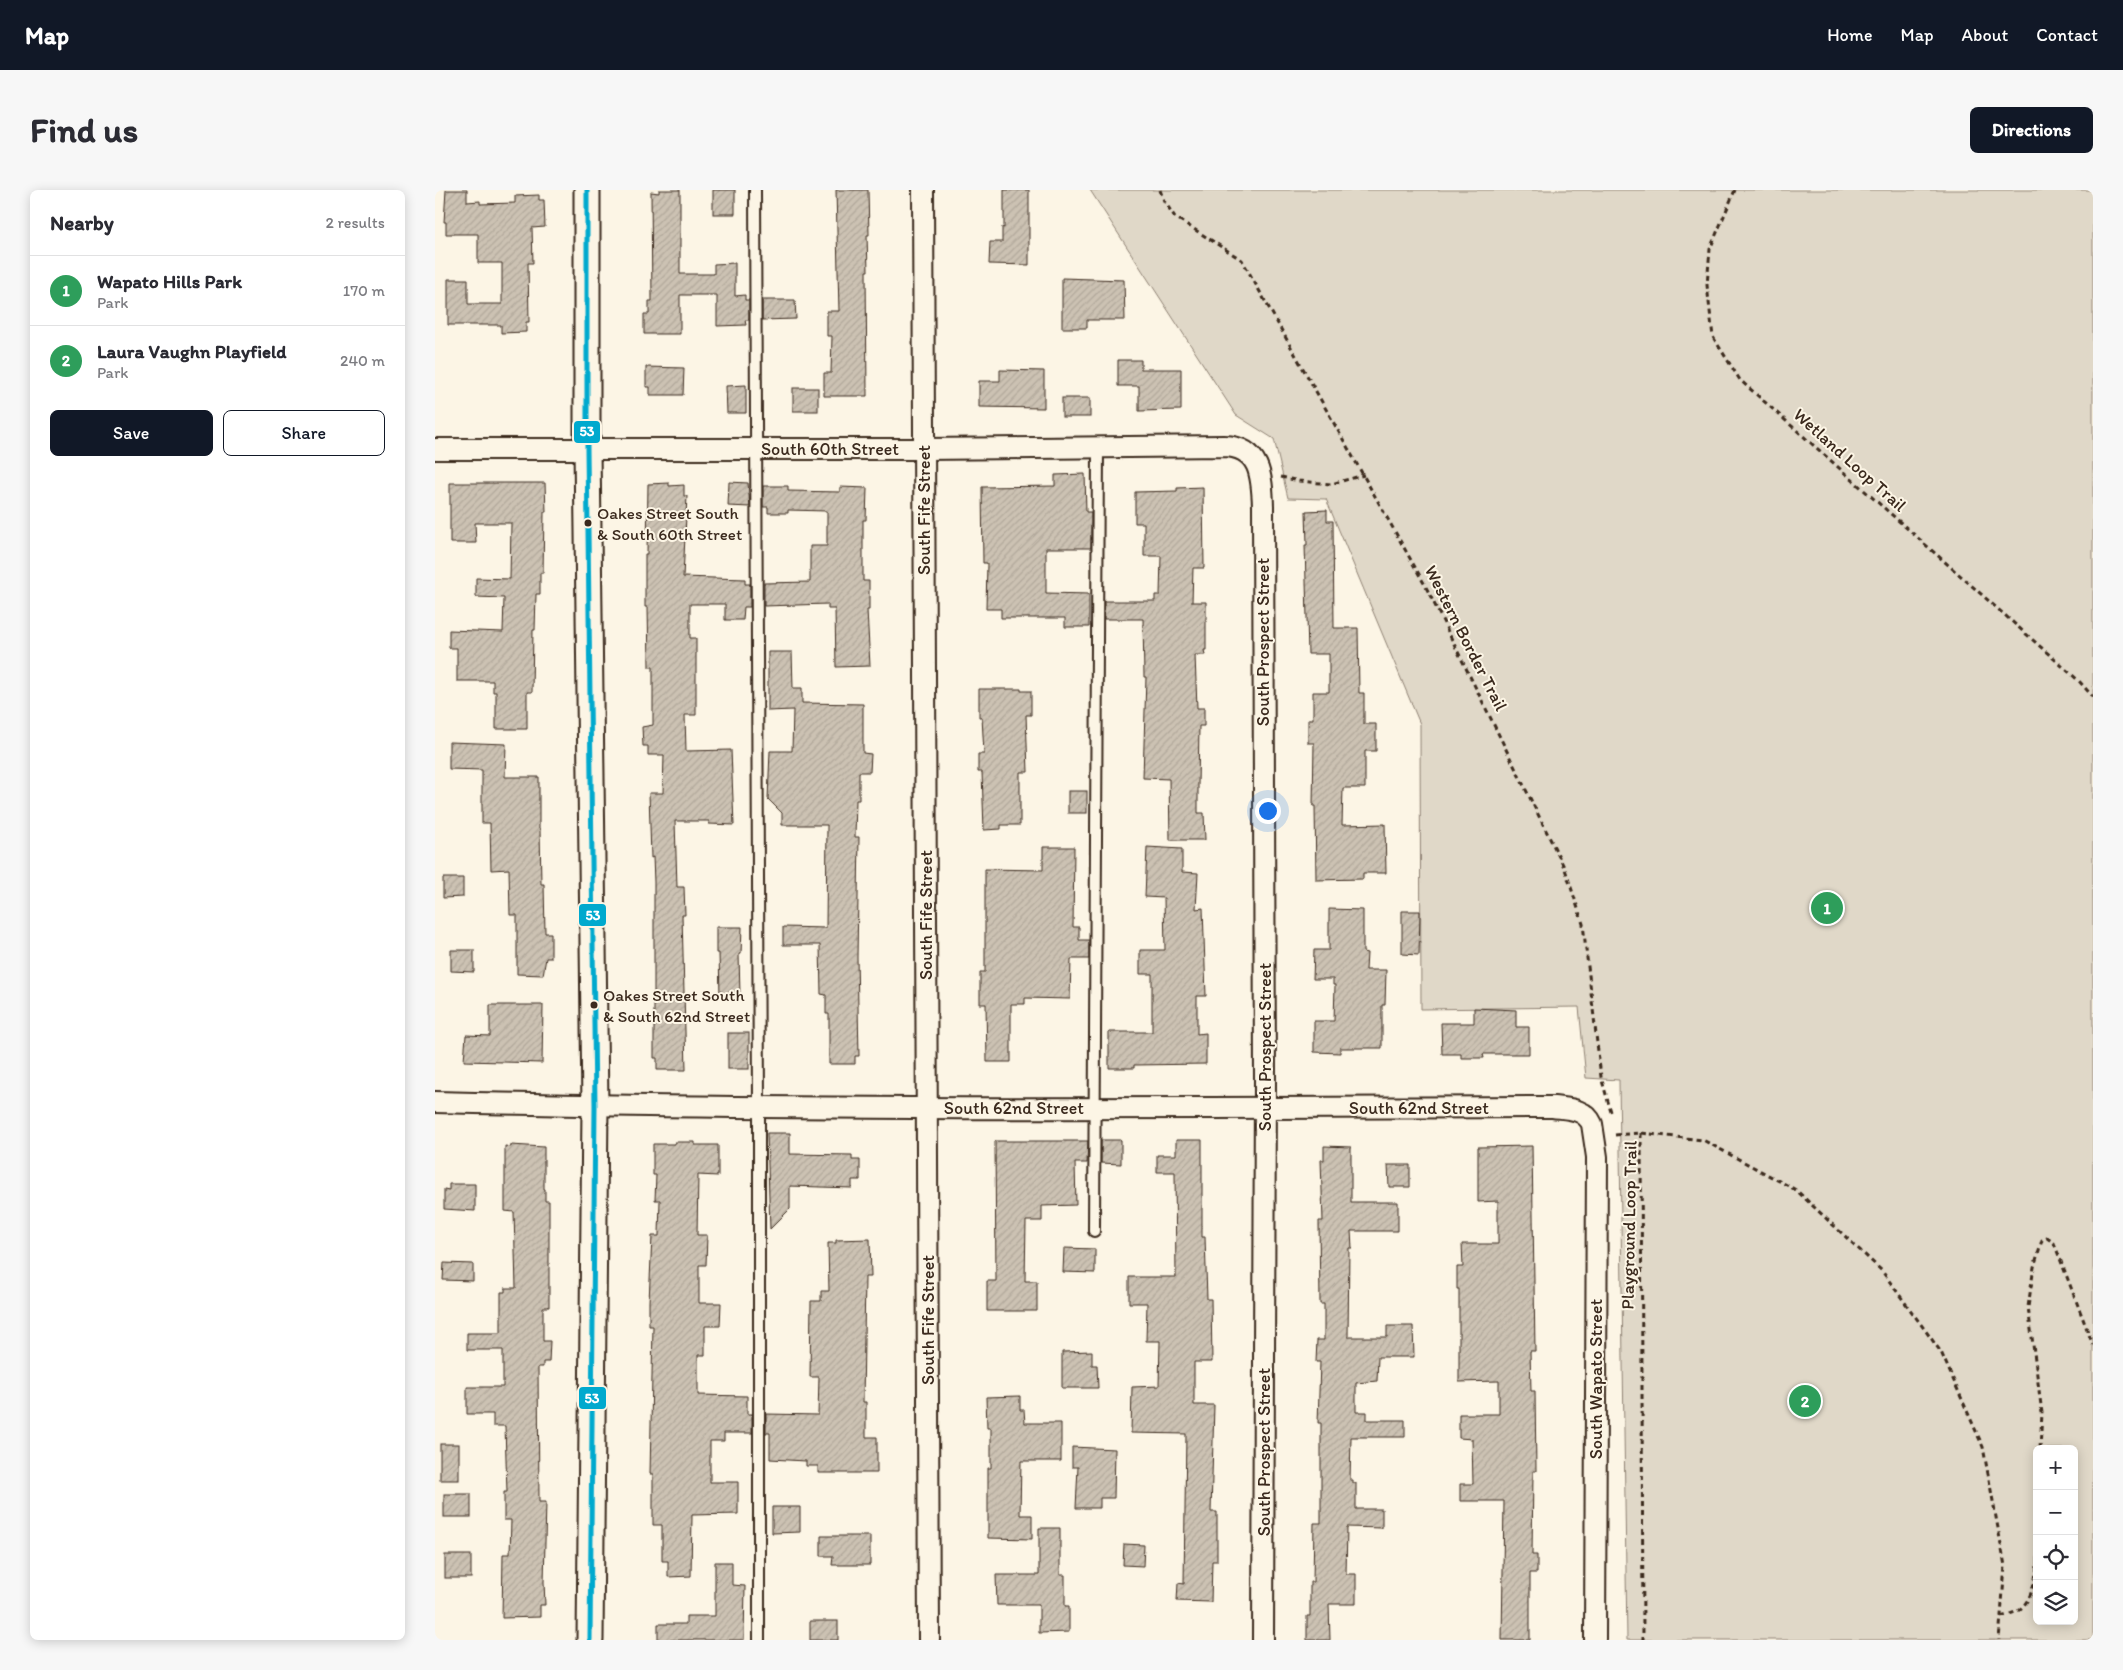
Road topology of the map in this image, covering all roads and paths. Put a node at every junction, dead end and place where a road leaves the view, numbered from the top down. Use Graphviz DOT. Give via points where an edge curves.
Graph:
graph roads {
  1 [pos="587,190"];
  2 [pos="755,190"];
  3 [pos="923,190"];
  4 [pos="1160,190"];
  5 [pos="1735,190"];
  6 [pos="1098,447"];
  7 [pos="435,449"];
  8 [pos="587,449"];
  9 [pos="756,449"];
  10 [pos="924,449"];
  11 [pos="1255,464"];
  12 [pos="1364,476"];
  13 [pos="2093,697"];
  14 [pos="435,1102"];
  15 [pos="595,1106"];
  16 [pos="759,1106"];
  17 [pos="927,1107"];
  18 [pos="1094,1108"];
  19 [pos="1265,1108"];
  20 [pos="1611,1117"];
  21 [pos="1589,1119"];
  22 [pos="1641,1133"];
  23 [pos="1614,1135"];
  24 [pos="1093,1231"];
  25 [pos="2093,1345"];
  26 [pos="2041,1445"];
  27 [pos="2035,1580"];
  28 [pos="2001,1617"];
  29 [pos="590,1640"];
  30 [pos="759,1640"];
  31 [pos="929,1640"];
  32 [pos="1263,1640"];
  33 [pos="1595,1640"];
  34 [pos="1643,1640"];
  35 [pos="1999,1640"];
  1 -- 8 [label="street"];
  2 -- 9 [label="lane"];
  3 -- 10 [label="street, South Fife Street"];
  4 -- 12 [label="path, Western Border Trail" via="1175,217 1242,260"];
  5 -- 13 [label="path, Wetland Loop Trail" via="1710,248 1707,285 1713,337 1740,380 2079,681"];
  6 -- 10 [label="street, South 60th Street"];
  6 -- 11 [label="street, South 60th Street" via="1234,446 1243,449"];
  6 -- 18 [label="lane"];
  7 -- 8 [label="street, South 60th Street"];
  8 -- 9 [label="street, South 60th Street"];
  8 -- 15 [label="street"];
  9 -- 10 [label="street, South 60th Street"];
  9 -- 16 [label="lane"];
  10 -- 17 [label="street, South Fife Street"];
  11 -- 12 [label="path" via="1299,481 1331,484"];
  11 -- 19 [label="street, South Prospect Street" via="1261,484 1263,516"];
  12 -- 20 [label="path, Western Border Trail" via="1425,585 1565,869 1583,924 1601,1077"];
  14 -- 15 [label="street, South 62nd Street"];
  15 -- 16 [label="street, South 62nd Street"];
  15 -- 29 [label="street"];
  16 -- 17 [label="street, South 62nd Street"];
  16 -- 30 [label="lane"];
  17 -- 18 [label="street, South 62nd Street"];
  17 -- 31 [label="street, South Fife Street"];
  18 -- 19 [label="street, South 62nd Street"];
  18 -- 24 [label="lane"];
  19 -- 21 [label="street, South 62nd Street" via="1553,1107 1582,1112"];
  19 -- 32 [label="street, South Prospect Street"];
  21 -- 33 [label="street, South Wapato Street" via="1594,1130 1597,1157"];
  22 -- 23 [label="path"];
  22 -- 28 [label="path, Playground Loop Trail" via="1703,1140 1796,1190 1882,1270 1941,1352 1983,1448 2005,1566"];
  22 -- 34 [label="path, Playground Loop Trail"];
  25 -- 26 [label="path" via="2054,1243 2047,1238 2042,1240 2028,1307 2042,1413"];
  27 -- 28 [label="path" via="2027,1601 2019,1610"];
  28 -- 35 [label="path, Playground Loop Trail"];
}
